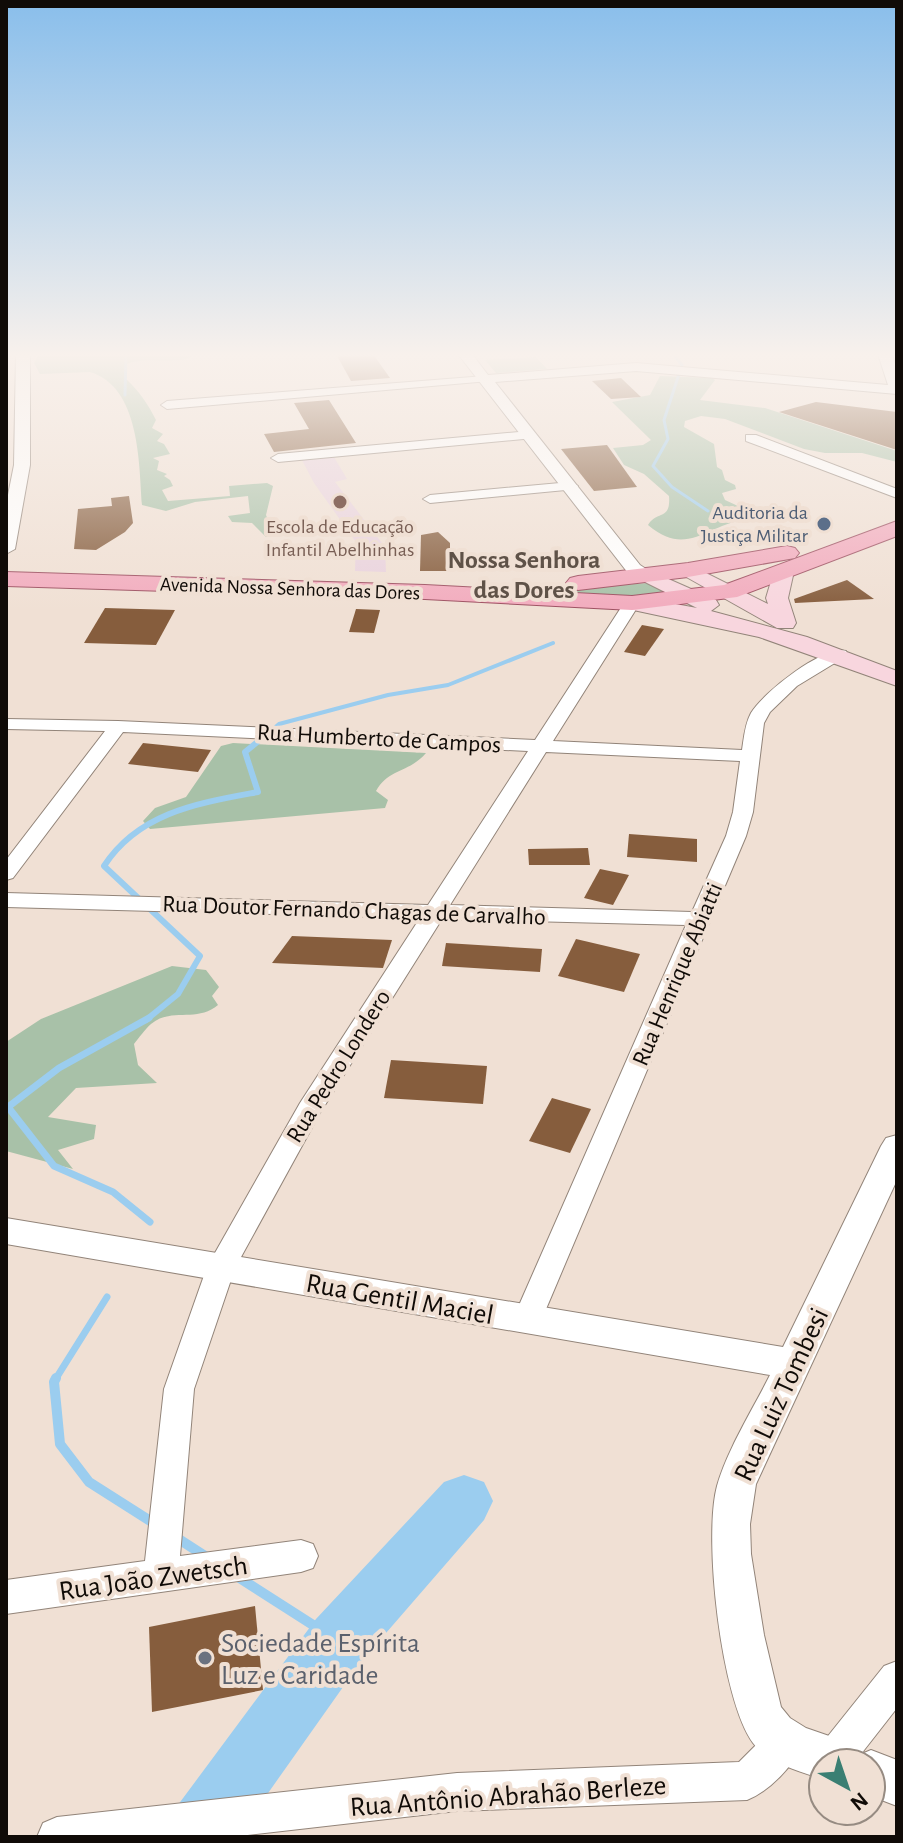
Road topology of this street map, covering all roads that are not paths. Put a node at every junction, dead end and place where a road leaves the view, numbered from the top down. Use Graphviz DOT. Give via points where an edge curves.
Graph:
graph roads {
  1 [pos="22,440"];
  2 [pos="475,440"];
  3 [pos="534,440"];
  4 [pos="756,440"];
  5 [pos="278,458"];
  6 [pos="571,486"];
  7 [pos="897,494"];
  8 [pos="430,499"];
  9 [pos="897,516"];
  10 [pos="897,528"];
  11 [pos="615,541"];
  12 [pos="6,549"];
  13 [pos="6,569"];
  14 [pos="688,570"];
  15 [pos="784,571"];
  16 [pos="648,576"];
  17 [pos="6,579"];
  18 [pos="728,592"];
  19 [pos="692,597"];
  20 [pos="632,603"];
  21 [pos="785,623"];
  22 [pos="749,625"];
  23 [pos="836,653"];
  24 [pos="897,679"];
  25 [pos="6,724"];
  26 [pos="118,726"];
  27 [pos="540,746"];
  28 [pos="752,756"];
  29 [pos="6,874"];
  30 [pos="6,900"];
  31 [pos="434,913"];
  32 [pos="701,919"];
  33 [pos="897,1146"];
  34 [pos="6,1231"];
  35 [pos="221,1267"];
  36 [pos="528,1319"];
  37 [pos="793,1364"];
  38 [pos="301,1556"];
  39 [pos="161,1575"];
  40 [pos="6,1597"];
  41 [pos="897,1679"];
  42 [pos="785,1742"];
  43 [pos="860,1747"];
  44 [pos="807,1750"];
  45 [pos="57,1837"];
  1 -- 12 [label="street"];
  2 -- 5 [label="street"];
  3 -- 6 [label="street"];
  4 -- 7 [label="street"];
  6 -- 8 [label="street"];
  6 -- 11 [label="street"];
  9 -- 14 [label="main road, Avenida Nossa Senhora das Dores" via="827,543"];
  10 -- 15 [label="main road, Avenida Nossa Senhora das Dores"];
  11 -- 14 [label="street" via="650,563"];
  11 -- 16 [label="street" via="634,569"];
  13 -- 16 [label="main road, Avenida Nossa Senhora das Dores" via="492,586"];
  14 -- 16 [label="main road, Avenida Nossa Senhora das Dores"];
  14 -- 18 [label="main road"];
  15 -- 18 [label="main road, Avenida Nossa Senhora das Dores"];
  15 -- 21 [label="main road" via="777,598"];
  16 -- 19 [label="main road"];
  17 -- 20 [label="main road, Avenida Nossa Senhora das Dores"];
  18 -- 19 [label="main road, Avenida Nossa Senhora das Dores"];
  18 -- 21 [label="main road"];
  19 -- 20 [label="main road, Avenida Nossa Senhora das Dores"];
  19 -- 22 [label="main road"];
  20 -- 22 [label="main road"];
  20 -- 27 [label="street, Rua Pedro Londero"];
  21 -- 23 [label="main road"];
  22 -- 23 [label="main road"];
  23 -- 24 [label="main road"];
  23 -- 28 [label="street, Rua Henrique Abiatti" via="771,698 755,723"];
  25 -- 26 [label="street, Rua Humberto de Campos"];
  26 -- 27 [label="street, Rua Humberto de Campos"];
  26 -- 29 [label="street"];
  27 -- 28 [label="street, Rua Humberto de Campos"];
  27 -- 31 [label="street, Rua Pedro Londero"];
  28 -- 32 [label="street, Rua Henrique Abiatti" via="736,836"];
  30 -- 31 [label="street, Rua Doutor Fernando Chagas de Carvalho"];
  31 -- 32 [label="street, Rua Doutor Fernando Chagas de Carvalho"];
  31 -- 35 [label="street, Rua Pedro Londero" via="309,1109"];
  32 -- 36 [label="street, Rua Henrique Abiatti"];
  33 -- 37 [label="street, Rua Luiz Tombesi"];
  34 -- 35 [label="street, Rua Gentil Maciel"];
  35 -- 36 [label="street, Rua Gentil Maciel"];
  35 -- 39 [label="street, Rua Pedro Londero" via="179,1389"];
  36 -- 37 [label="street, Rua Gentil Maciel"];
  37 -- 42 [label="street, Rua Luiz Tombesi" via="737,1483 731,1507 747,1654 767,1726"];
  38 -- 39 [label="street, Rua João Zwetsch"];
  39 -- 40 [label="street, Rua João Zwetsch"];
  41 -- 43 [label="street"];
  42 -- 44 [label="street"];
  42 -- 45 [label="street, Rua Antônio Abrahão Berleze" via="747,1781 457,1792"];
}
